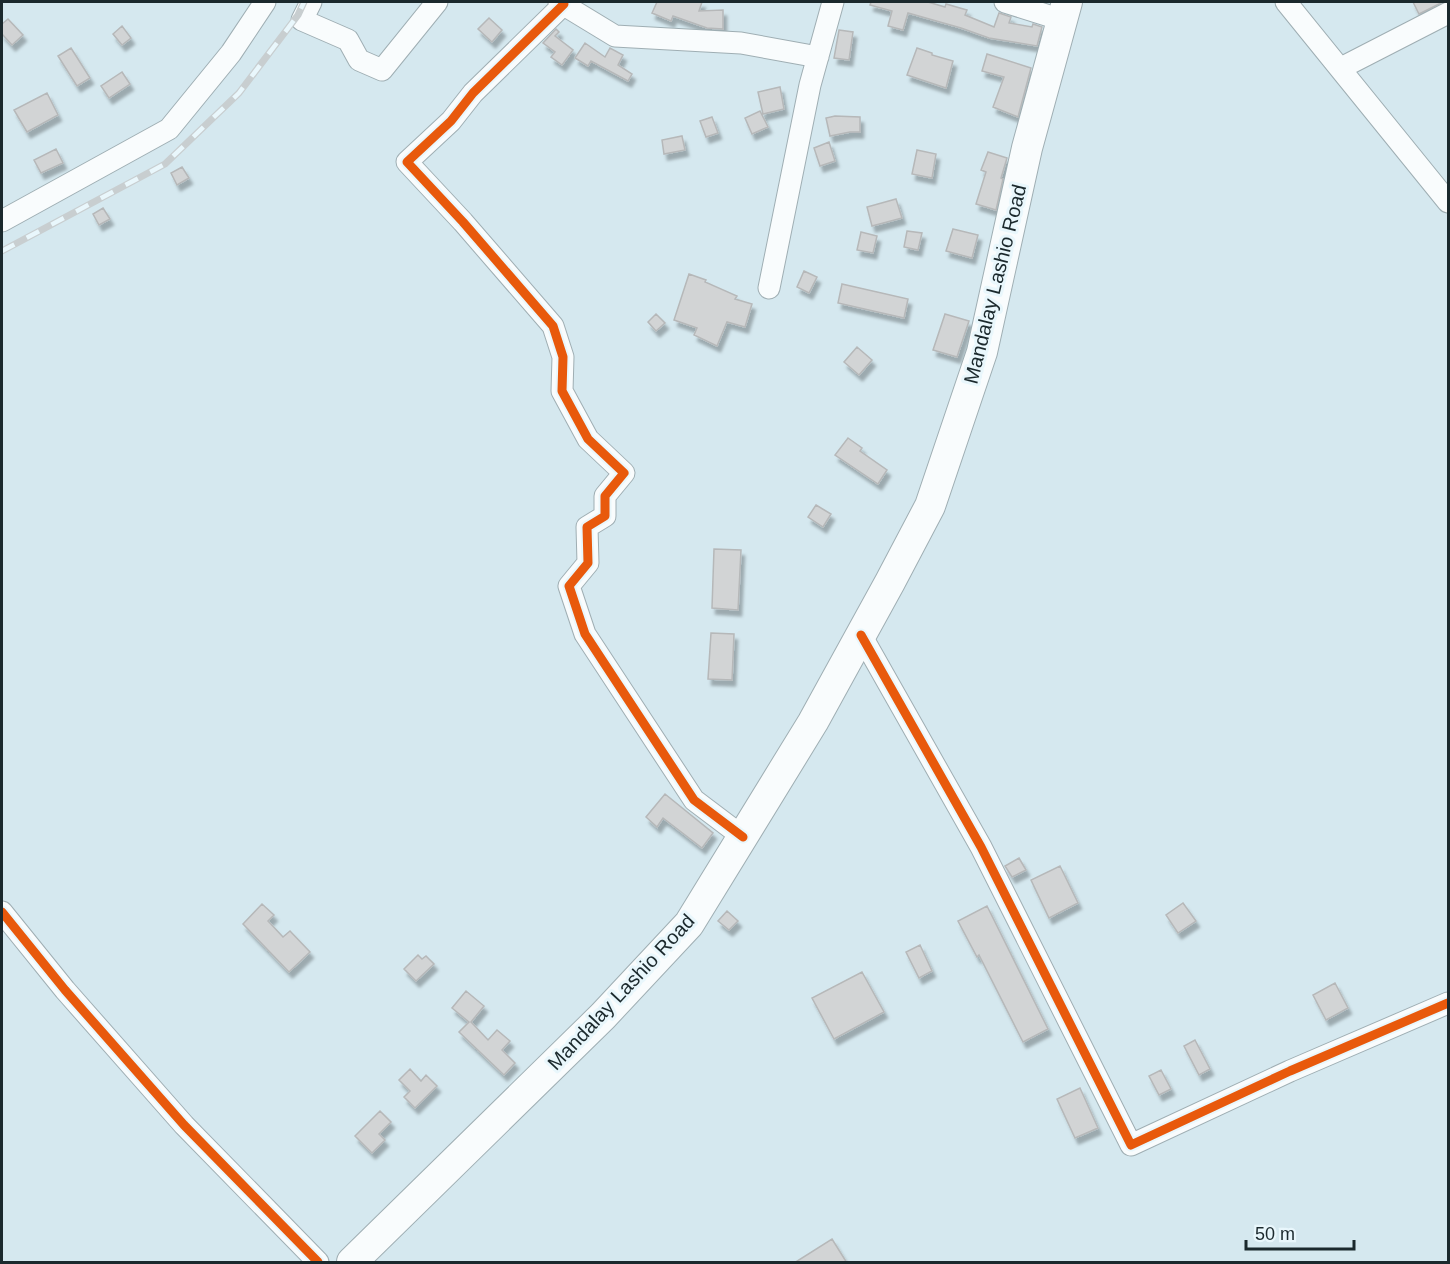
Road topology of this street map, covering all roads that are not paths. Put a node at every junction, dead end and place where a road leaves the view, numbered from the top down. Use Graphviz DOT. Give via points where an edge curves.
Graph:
graph roads {
  1 [pos="265,2"];
  2 [pos="311,2"];
  3 [pos="438,2"];
  4 [pos="833,2"];
  5 [pos="1005,2"];
  6 [pos="1286,2"];
  7 [pos="562,3"];
  8 [pos="1444,10"];
  9 [pos="1065,11"];
  10 [pos="818,57"];
  11 [pos="1341,68"];
  12 [pos="1449,202"];
  13 [pos="2,221"];
  14 [pos="769,288"];
  15 [pos="861,635"];
  16 [pos="744,837"];
  17 [pos="2,912"];
  18 [pos="1449,1003"];
  19 [pos="318,1263"];
  20 [pos="352,1263"];
  1 -- 13 [label="street" via="231,53 169,129"];
  2 -- 3 [label="street" via="302,20 348,40 359,60 382,70"];
  4 -- 10 [label="street"];
  5 -- 9 [label="street"];
  6 -- 11 [label="street"];
  7 -- 10 [label="street" via="615,36 741,43"];
  7 -- 16 [label="street" via="407,162 553,326 563,357 562,392 588,440 624,473 605,496 605,516 586,527 588,563 569,586 585,634 694,800"];
  8 -- 11 [label="street"];
  9 -- 15 [label="highway, Mandalay Lashio Road" via="1027,148 982,352 930,506"];
  10 -- 14 [label="street"];
  11 -- 12 [label="street"];
  15 -- 16 [label="highway, Mandalay Lashio Road"];
  15 -- 18 [label="street" via="981,847 1131,1145"];
  16 -- 20 [label="highway, Mandalay Lashio Road" via="689,924 603,1016"];
  17 -- 19 [label="street" via="184,1125"];
}
